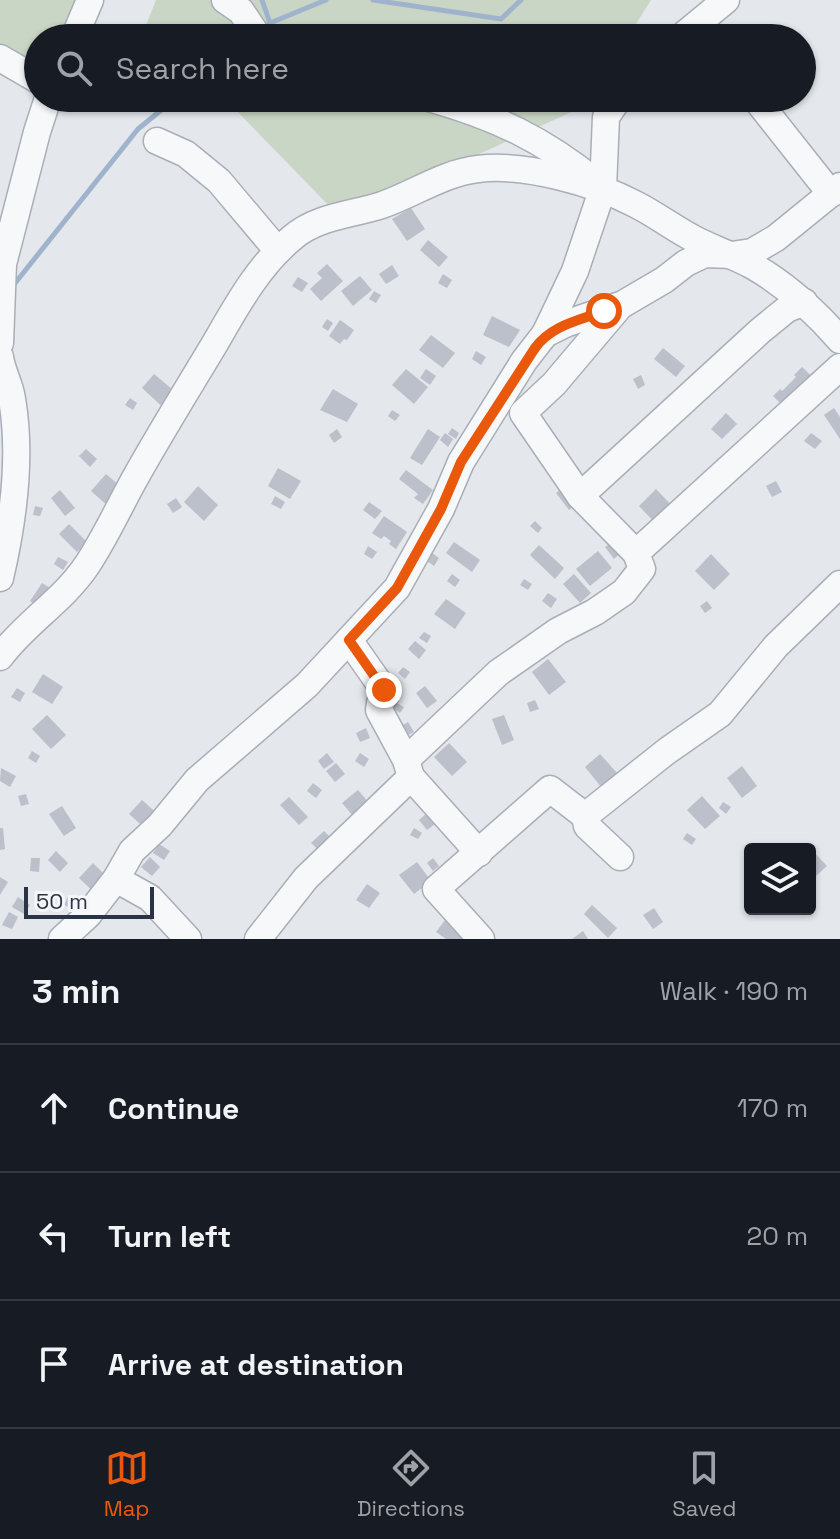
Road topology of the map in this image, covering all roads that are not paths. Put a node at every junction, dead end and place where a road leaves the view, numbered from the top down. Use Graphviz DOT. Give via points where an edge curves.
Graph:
graph roads {
  1 [pos="90,0"];
  2 [pos="225,0"];
  3 [pos="726,0"];
  4 [pos="80,24"];
  5 [pos="250,24"];
  6 [pos="704,24"];
  7 [pos="0,58"];
  8 [pos="24,72"];
  9 [pos="43,112"];
  10 [pos="472,112"];
  11 [pos="609,112"];
  12 [pos="767,112"];
  13 [pos="157,141"];
  14 [pos="603,188"];
  15 [pos="836,190"];
  16 [pos="278,251"];
  17 [pos="731,255"];
  18 [pos="804,302"];
  19 [pos="623,304"];
  20 [pos="545,334"];
  21 [pos="840,340"];
  22 [pos="0,343"];
  23 [pos="0,357"];
  24 [pos="840,367"];
  25 [pos="580,496"];
  26 [pos="636,553"];
  27 [pos="2,561"];
  28 [pos="840,584"];
  29 [pos="349,640"];
  30 [pos="0,657"];
  31 [pos="408,768"];
  32 [pos="585,816"];
  33 [pos="479,853"];
  34 [pos="620,857"];
  35 [pos="116,879"];
  36 [pos="62,939"];
  37 [pos="188,939"];
  38 [pos="258,939"];
  39 [pos="481,939"];
  1 -- 4 [label="street"];
  2 -- 5 [label="street"];
  3 -- 6 [label="street"];
  7 -- 8 [label="street"];
  9 -- 22 [label="street" via="3,264"];
  10 -- 14 [label="street" via="534,137"];
  11 -- 14 [label="street"];
  12 -- 15 [label="street"];
  13 -- 16 [label="street" via="186,154 219,181"];
  14 -- 16 [label="street" via="507,168 477,169 312,225"];
  14 -- 17 [label="street"];
  14 -- 20 [label="street" via="575,271"];
  15 -- 17 [label="street" via="776,238 752,252"];
  16 -- 30 [label="street" via="238,304 85,568"];
  17 -- 18 [label="street"];
  17 -- 19 [label="street" via="705,254"];
  18 -- 21 [label="street"];
  18 -- 25 [label="street" via="760,331"];
  19 -- 20 [label="street"];
  19 -- 25 [label="street" via="523,413"];
  20 -- 29 [label="street" via="461,462 397,588"];
  23 -- 27 [label="street" via="12,399 15,444"];
  24 -- 26 [label="street"];
  25 -- 26 [label="street"];
  26 -- 31 [label="street" via="642,569 624,592 498,673"];
  28 -- 32 [label="street" via="776,646 720,714"];
  29 -- 31 [label="street" via="384,690 379,710"];
  29 -- 35 [label="street" via="307,685 197,780 132,851"];
  31 -- 33 [label="street"];
  31 -- 38 [label="street" via="306,878"];
  32 -- 33 [label="street" via="550,789"];
  32 -- 34 [label="street" via="587,826"];
  33 -- 39 [label="street" via="436,889"];
  35 -- 36 [label="street"];
  35 -- 37 [label="street" via="150,898"];
}
